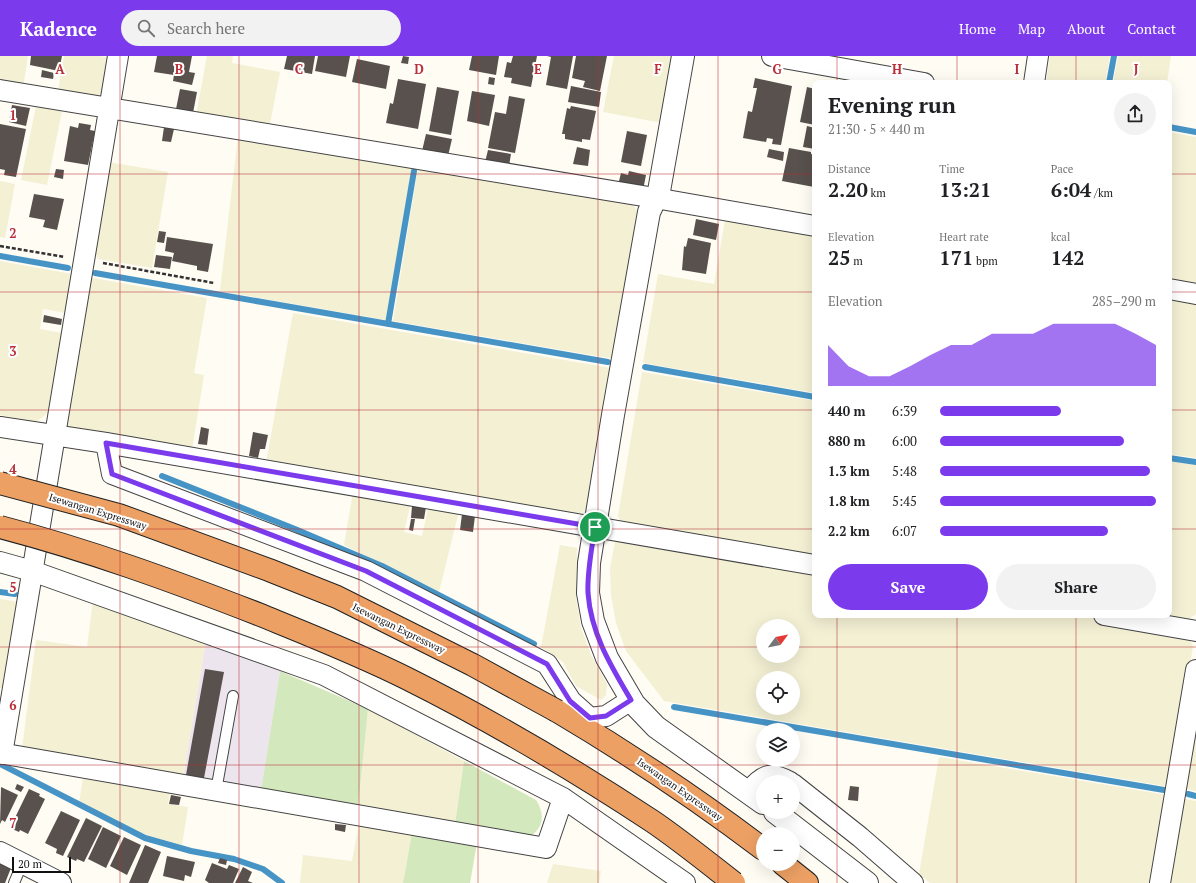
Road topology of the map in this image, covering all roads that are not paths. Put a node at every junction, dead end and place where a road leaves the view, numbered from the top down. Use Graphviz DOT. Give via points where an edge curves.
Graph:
graph roads {
  1 [pos="118,56"];
  2 [pos="683,56"];
  3 [pos="772,56"];
  4 [pos="1038,56"];
  5 [pos="907,80"];
  6 [pos="1034,80"];
  7 [pos="0,90"];
  8 [pos="109,109"];
  9 [pos="656,198"];
  10 [pos="812,225"];
  11 [pos="1172,290"];
  12 [pos="1196,294"];
  13 [pos="0,427"];
  14 [pos="55,436"];
  15 [pos="106,443"];
  16 [pos="0,483"];
  17 [pos="0,526"];
  18 [pos="595,527"];
  19 [pos="0,562"];
  20 [pos="812,564"];
  21 [pos="32,571"];
  22 [pos="1121,618"];
  23 [pos="1196,631"];
  24 [pos="1196,670"];
  25 [pos="233,696"];
  26 [pos="631,700"];
  27 [pos="1,754"];
  28 [pos="800,790"];
  29 [pos="216,791"];
  30 [pos="563,798"];
  31 [pos="755,798"];
  32 [pos="784,819"];
  33 [pos="756,844"];
  34 [pos="0,852"];
  35 [pos="22,864"];
  36 [pos="792,871"];
  37 [pos="14,883"];
  38 [pos="61,883"];
  39 [pos="685,883"];
  40 [pos="734,883"];
  41 [pos="808,883"];
  42 [pos="867,883"];
  43 [pos="912,883"];
  44 [pos="1160,883"];
  1 -- 8 [label="street"];
  2 -- 9 [label="street"];
  3 -- 5 [label="street"];
  4 -- 6 [label="street"];
  7 -- 8 [label="street"];
  8 -- 9 [label="street"];
  8 -- 14 [label="street"];
  9 -- 10 [label="street"];
  9 -- 18 [label="street" via="649,212"];
  11 -- 12 [label="street"];
  13 -- 14 [label="street"];
  14 -- 15 [label="street"];
  14 -- 21 [label="street"];
  15 -- 18 [label="street"];
  15 -- 26 [label="street" via="112,474 366,571 547,664 570,701 590,718 606,716"];
  16 -- 33 [label="highway, Isewangan Expressway, bridge" via="118,515 337,597 473,665 557,711 632,756"];
  17 -- 40 [label="highway, bridge" via="57,542 186,586 312,636 404,677 577,773 654,822"];
  18 -- 20 [label="street"];
  18 -- 26 [label="street" via="588,593 593,620 607,658"];
  19 -- 21 [label="street"];
  21 -- 27 [label="street"];
  21 -- 30 [label="street" via="324,674"];
  22 -- 23 [label="street"];
  24 -- 44 [label="street"];
  25 -- 29 [label="lane"];
  26 -- 31 [label="street" via="656,727"];
  27 -- 29 [label="street"];
  28 -- 43 [label="street" via="860,837"];
  29 -- 30 [label="street" via="546,848"];
  30 -- 39 [label="street"];
  32 -- 42 [label="street"];
  34 -- 35 [label="street"];
  35 -- 37 [label="lane"];
  35 -- 38 [label="street"];
  36 -- 41 [label="highway"];
}
